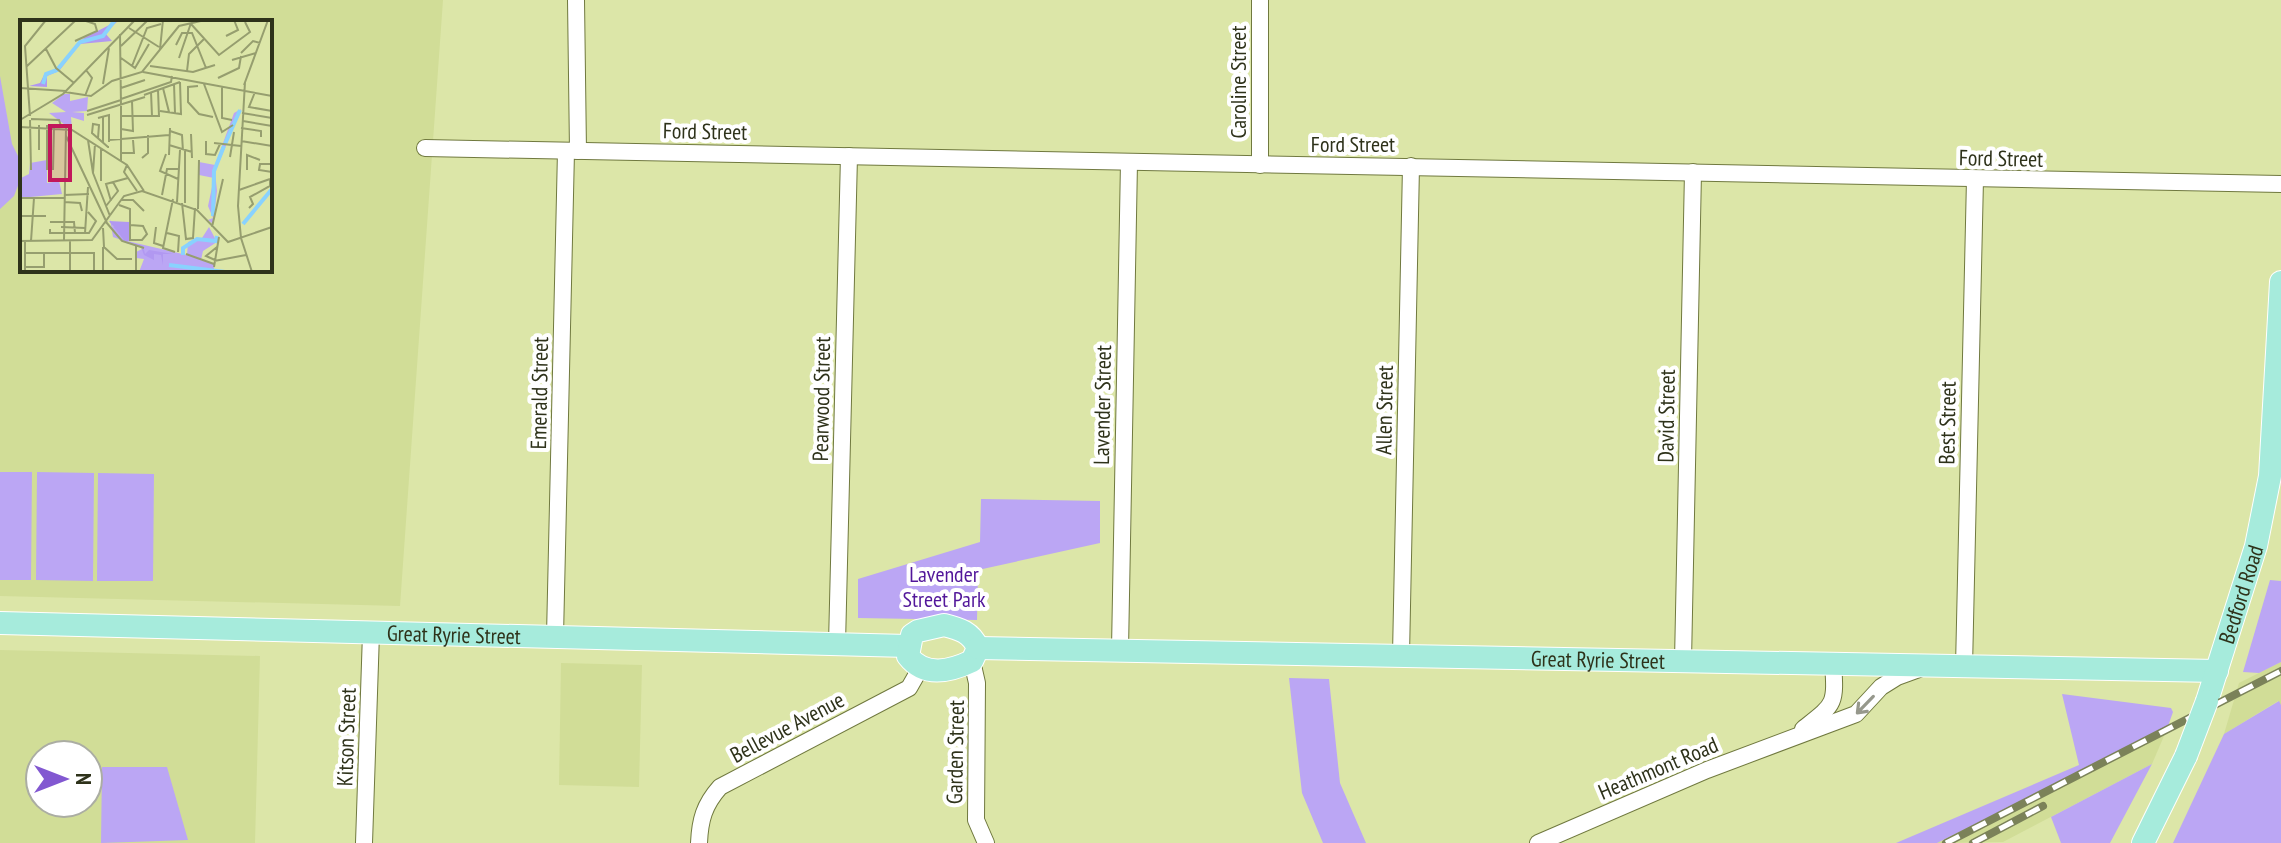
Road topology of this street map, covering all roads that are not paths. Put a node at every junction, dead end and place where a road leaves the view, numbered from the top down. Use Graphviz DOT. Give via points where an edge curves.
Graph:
graph roads {
  1 [pos="576,0"];
  2 [pos="1260,0"];
  3 [pos="425,148"];
  4 [pos="572,151"];
  5 [pos="849,156"];
  6 [pos="1129,162"];
  7 [pos="1260,165"];
  8 [pos="1411,166"];
  9 [pos="1693,172"];
  10 [pos="1975,179"];
  11 [pos="2281,184"];
  12 [pos="2281,282"];
  13 [pos="2275,476"];
  14 [pos="0,623"];
  15 [pos="371,633"];
  16 [pos="555,636"];
  17 [pos="837,644"];
  18 [pos="908,646"];
  19 [pos="1120,649"];
  20 [pos="975,654"];
  21 [pos="1401,655"];
  22 [pos="1683,661"];
  23 [pos="1833,663"];
  24 [pos="1930,666"];
  25 [pos="921,667"];
  26 [pos="1964,667"];
  27 [pos="2217,671"];
  28 [pos="1796,736"];
  29 [pos="364,843"];
  30 [pos="699,843"];
  31 [pos="986,843"];
  32 [pos="1538,843"];
  33 [pos="2143,843"];
  1 -- 4 [label="street, Emerald Street"];
  2 -- 7 [label="street, Caroline Street"];
  3 -- 4 [label="street, Ford Street"];
  4 -- 5 [label="street, Ford Street"];
  4 -- 16 [label="street, Emerald Street"];
  5 -- 6 [label="street, Ford Street"];
  5 -- 17 [label="street, Pearwood Street"];
  6 -- 7 [label="street, Ford Street"];
  6 -- 19 [label="street, Lavender Street"];
  7 -- 8 [label="street, Ford Street"];
  8 -- 9 [label="street, Ford Street"];
  8 -- 21 [label="street, Allen Street"];
  9 -- 10 [label="street, Ford Street"];
  9 -- 22 [label="street, David Street"];
  10 -- 11 [label="street, Ford Street"];
  10 -- 26 [label="street, Best Street"];
  12 -- 13 [label="main road, Bedford Road"];
  13 -- 27 [label="main road, Bedford Road"];
  14 -- 15 [label="main road, Great Ryrie Street"];
  15 -- 16 [label="main road, Great Ryrie Street"];
  15 -- 29 [label="street, Kitson Street"];
  16 -- 17 [label="main road, Great Ryrie Street"];
  17 -- 18 [label="main road, Great Ryrie Street"];
  18 -- 20 [label="main road" via="918,631 944,625 973,638"];
  18 -- 25 [label="main road" via="908,656"];
  19 -- 20 [label="main road, Great Ryrie Street"];
  19 -- 21 [label="main road, Great Ryrie Street"];
  20 -- 25 [label="main road" via="947,670"];
  20 -- 31 [label="street, Garden Street" via="976,820"];
  21 -- 22 [label="main road, Great Ryrie Street"];
  22 -- 23 [label="main road, Great Ryrie Street"];
  23 -- 24 [label="main road, Great Ryrie Street"];
  23 -- 28 [label="street, Heathmont Road" via="1834,699 1829,709"];
  24 -- 26 [label="main road, Great Ryrie Street"];
  24 -- 28 [label="street, Heathmont Road, one-way" via="1881,687 1856,714"];
  25 -- 30 [label="street, Bellevue Avenue" via="909,688 720,787 700,821"];
  26 -- 27 [label="main road, Great Ryrie Street"];
  27 -- 33 [label="main road, Bedford Road, bridge" via="2186,756"];
  28 -- 32 [label="street, Heathmont Road"];
}
